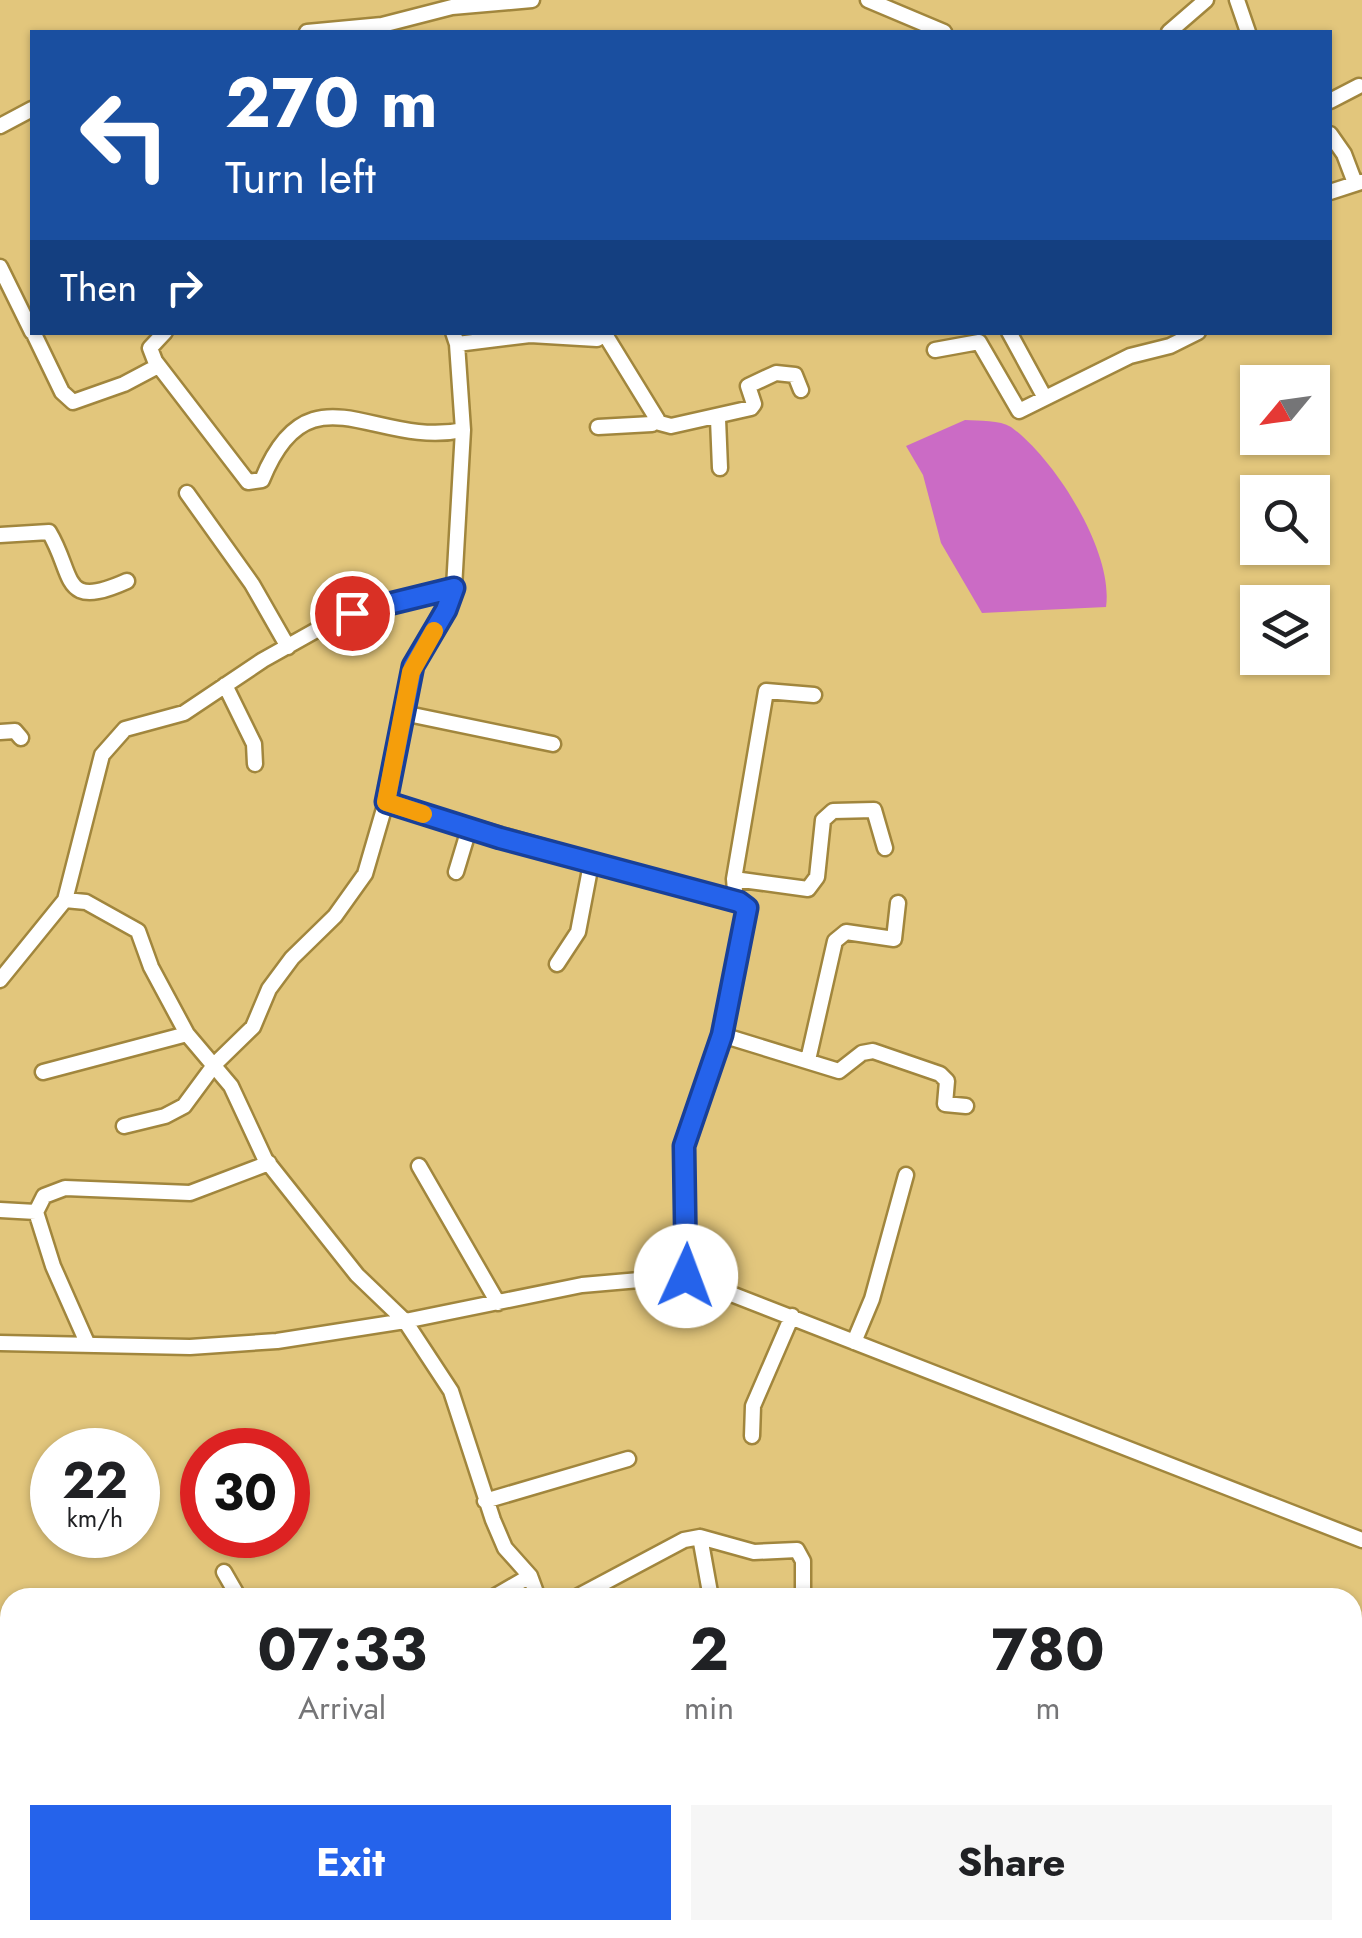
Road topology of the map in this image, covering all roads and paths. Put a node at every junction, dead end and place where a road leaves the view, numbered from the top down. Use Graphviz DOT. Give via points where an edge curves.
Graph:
graph roads {
  1 [pos="415,0"];
  2 [pos="532,0"];
  3 [pos="868,0"];
  4 [pos="1206,0"];
  5 [pos="1237,0"];
  6 [pos="418,16"];
  7 [pos="338,30"];
  8 [pos="939,30"];
  9 [pos="1171,30"];
  10 [pos="1247,30"];
  11 [pos="1359,86"];
  12 [pos="1332,100"];
  13 [pos="30,110"];
  14 [pos="2,124"];
  15 [pos="1332,137"];
  16 [pos="1358,183"];
  17 [pos="1332,191"];
  18 [pos="0,267"];
  19 [pos="30,326"];
  20 [pos="34,335"];
  21 [pos="162,335"];
  22 [pos="524,335"];
  23 [pos="608,335"];
  24 [pos="1011,335"];
  25 [pos="1192,335"];
  26 [pos="455,338"];
  27 [pos="935,350"];
  28 [pos="158,366"];
  29 [pos="801,390"];
  30 [pos="1045,398"];
  31 [pos="718,419"];
  32 [pos="656,422"];
  33 [pos="598,427"];
  34 [pos="463,430"];
  35 [pos="720,468"];
  36 [pos="187,493"];
  37 [pos="0,535"];
  38 [pos="127,580"];
  39 [pos="454,588"];
  40 [pos="288,647"];
  41 [pos="226,685"];
  42 [pos="814,695"];
  43 [pos="403,713"];
  44 [pos="0,732"];
  45 [pos="21,738"];
  46 [pos="553,744"];
  47 [pos="255,764"];
  48 [pos="386,802"];
  49 [pos="469,829"];
  50 [pos="885,848"];
  51 [pos="591,864"];
  52 [pos="456,872"];
  53 [pos="734,878"];
  54 [pos="65,900"];
  55 [pos="736,902"];
  56 [pos="898,903"];
  57 [pos="557,964"];
  58 [pos="0,980"];
  59 [pos="188,1034"];
  60 [pos="722,1035"];
  61 [pos="808,1060"];
  62 [pos="214,1064"];
  63 [pos="43,1072"];
  64 [pos="966,1106"];
  65 [pos="124,1126"];
  66 [pos="268,1163"];
  67 [pos="419,1166"];
  68 [pos="906,1175"];
  69 [pos="0,1210"];
  70 [pos="36,1212"];
  71 [pos="686,1276"];
  72 [pos="498,1303"];
  73 [pos="792,1316"];
  74 [pos="406,1321"];
  75 [pos="0,1342"];
  76 [pos="854,1342"];
  77 [pos="88,1345"];
  78 [pos="752,1436"];
  79 [pos="628,1459"];
  80 [pos="485,1501"];
  81 [pos="700,1538"];
  82 [pos="1362,1540"];
  83 [pos="224,1572"];
  84 [pos="530,1576"];
  85 [pos="233,1588"];
  86 [pos="509,1588"];
  87 [pos="534,1588"];
  88 [pos="592,1588"];
  89 [pos="709,1588"];
  90 [pos="803,1588"];
  1 -- 6 [label="street"];
  2 -- 6 [label="street"];
  3 -- 8 [label="street"];
  4 -- 9 [label="street"];
  5 -- 10 [label="street"];
  6 -- 7 [label="street"];
  11 -- 12 [label="street"];
  13 -- 14 [label="street"];
  15 -- 16 [label="street"];
  16 -- 17 [label="street"];
  18 -- 19 [label="street"];
  20 -- 28 [label="street" via="73,402"];
  21 -- 28 [label="street" via="150,348"];
  22 -- 26 [label="street"];
  23 -- 32 [label="street"];
  24 -- 30 [label="street"];
  25 -- 30 [label="street" via="1130,356"];
  26 -- 34 [label="street"];
  27 -- 30 [label="street" via="978,342 1016,410"];
  28 -- 34 [label="street" via="252,483 262,480 285,434 312,419 350,418 434,436"];
  29 -- 31 [label="street" via="791,373 765,377 748,386 753,407"];
  31 -- 32 [label="street"];
  31 -- 35 [label="street"];
  32 -- 33 [label="street"];
  34 -- 39 [label="street"];
  36 -- 40 [label="street"];
  37 -- 38 [label="street" via="49,532 69,582 79,590"];
  39 -- 40 [label="street" via="371,606"];
  39 -- 43 [label="street" via="413,666"];
  40 -- 41 [label="street"];
  41 -- 47 [label="street" via="254,744"];
  41 -- 54 [label="street" via="177,716 125,730 108,746 90,790"];
  42 -- 53 [label="street" via="766,691"];
  43 -- 46 [label="street"];
  43 -- 48 [label="street"];
  44 -- 45 [label="street" via="15,731"];
  48 -- 49 [label="street"];
  48 -- 62 [label="street" via="361,884 268,989 253,1027"];
  49 -- 51 [label="street"];
  49 -- 52 [label="street"];
  50 -- 53 [label="street" via="874,810 833,811 823,820 817,877 808,888"];
  51 -- 55 [label="street"];
  51 -- 57 [label="street" via="578,932"];
  53 -- 55 [label="street"];
  54 -- 58 [label="street"];
  54 -- 59 [label="street" via="86,902 135,928"];
  55 -- 60 [label="street" via="748,912"];
  56 -- 61 [label="street" via="894,939 846,932 834,941"];
  59 -- 62 [label="street"];
  59 -- 63 [label="street"];
  60 -- 61 [label="street"];
  60 -- 71 [label="street" via="684,1146"];
  61 -- 64 [label="street" via="843,1072 872,1052 940,1074 947,1080 945,1104"];
  62 -- 65 [label="street" via="176,1112"];
  62 -- 66 [label="street"];
  66 -- 70 [label="street" via="181,1194 64,1188 44,1196"];
  66 -- 74 [label="street" via="372,1292"];
  67 -- 72 [label="street"];
  68 -- 76 [label="street"];
  69 -- 70 [label="street"];
  70 -- 77 [label="street"];
  71 -- 72 [label="street" via="582,1285"];
  71 -- 73 [label="street"];
  72 -- 74 [label="street"];
  73 -- 76 [label="street"];
  73 -- 78 [label="street" via="752,1406"];
  74 -- 77 [label="street" via="230,1344"];
  74 -- 80 [label="street" via="456,1402"];
  75 -- 77 [label="street"];
  76 -- 82 [label="street"];
  79 -- 80 [label="street"];
  80 -- 84 [label="street" via="505,1548"];
  81 -- 88 [label="street" via="662,1548"];
  81 -- 89 [label="street"];
  81 -- 90 [label="street" via="754,1552 797,1550"];
  83 -- 85 [label="street"];
  84 -- 86 [label="street"];
  84 -- 87 [label="street"];
}
